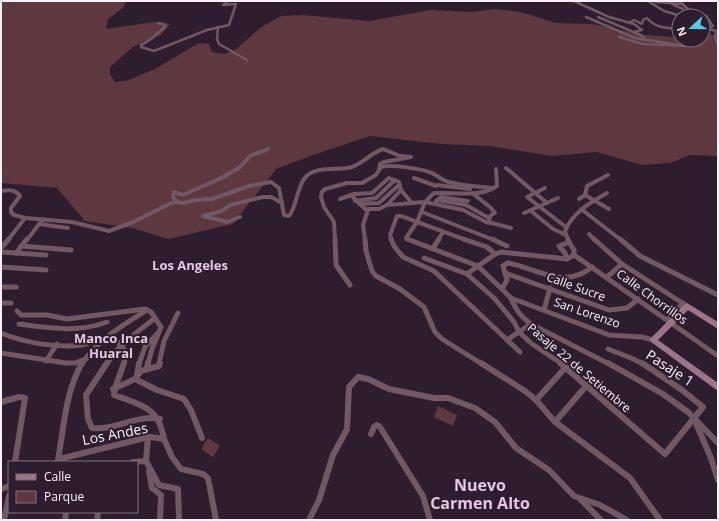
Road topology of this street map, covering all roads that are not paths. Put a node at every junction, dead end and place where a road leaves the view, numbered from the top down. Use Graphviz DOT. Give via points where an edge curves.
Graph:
graph roads {
  1 [pos="228,1"];
  2 [pos="574,1"];
  3 [pos="648,1"];
  4 [pos="656,2"];
  5 [pos="667,2"];
  6 [pos="682,2"];
  7 [pos="681,8"];
  8 [pos="671,13"];
  9 [pos="586,17"];
  10 [pos="598,17"];
  11 [pos="629,22"];
  12 [pos="158,23"];
  13 [pos="218,27"];
  14 [pos="671,28"];
  15 [pos="717,31"];
  16 [pos="634,32"];
  17 [pos="620,37"];
  18 [pos="644,40"];
  19 [pos="718,45"];
  20 [pos="246,60"];
  21 [pos="268,149"];
  22 [pos="506,168"];
  23 [pos="496,169"];
  24 [pos="378,170"];
  25 [pos="608,175"];
  26 [pos="414,178"];
  27 [pos="395,180"];
  28 [pos="399,185"];
  29 [pos="494,188"];
  30 [pos="545,188"];
  31 [pos="401,190"];
  32 [pos="1,191"];
  33 [pos="471,191"];
  34 [pos="533,192"];
  35 [pos="607,193"];
  36 [pos="351,195"];
  37 [pos="585,195"];
  38 [pos="405,196"];
  39 [pos="558,198"];
  40 [pos="340,199"];
  41 [pos="579,199"];
  42 [pos="438,200"];
  43 [pos="594,200"];
  44 [pos="468,201"];
  45 [pos="177,202"];
  46 [pos="357,202"];
  47 [pos="411,202"];
  48 [pos="425,202"];
  49 [pos="282,203"];
  50 [pos="547,203"];
  51 [pos="396,204"];
  52 [pos="433,204"];
  53 [pos="387,205"];
  54 [pos="539,207"];
  55 [pos="581,209"];
  56 [pos="608,209"];
  57 [pos="368,210"];
  58 [pos="531,211"];
  59 [pos="422,212"];
  60 [pos="524,213"];
  61 [pos="240,216"];
  62 [pos="25,218"];
  63 [pos="44,219"];
  64 [pos="489,220"];
  65 [pos="417,222"];
  66 [pos="39,224"];
  67 [pos="566,227"];
  68 [pos="68,228"];
  69 [pos="511,228"];
  70 [pos="443,232"];
  71 [pos="589,234"];
  72 [pos="566,235"];
  73 [pos="569,242"];
  74 [pos="21,246"];
  75 [pos="507,246"];
  76 [pos="1,248"];
  77 [pos="433,248"];
  78 [pos="71,250"];
  79 [pos="1,252"];
  80 [pos="16,253"];
  81 [pos="495,254"];
  82 [pos="46,255"];
  83 [pos="574,255"];
  84 [pos="424,258"];
  85 [pos="567,259"];
  86 [pos="622,264"];
  87 [pos="478,266"];
  88 [pos="1,267"];
  89 [pos="592,267"];
  90 [pos="46,270"];
  91 [pos="505,273"];
  92 [pos="467,274"];
  93 [pos="607,277"];
  94 [pos="350,285"];
  95 [pos="1,287"];
  96 [pos="16,287"];
  97 [pos="550,288"];
  98 [pos="502,289"];
  99 [pos="718,295"];
  100 [pos="511,298"];
  101 [pos="638,299"];
  102 [pos="11,303"];
  103 [pos="1,304"];
  104 [pos="685,304"];
  105 [pos="147,310"];
  106 [pos="544,310"];
  107 [pos="17,311"];
  108 [pos="178,312"];
  109 [pos="67,319"];
  110 [pos="154,319"];
  111 [pos="669,321"];
  112 [pos="107,322"];
  113 [pos="19,324"];
  114 [pos="531,324"];
  115 [pos="718,326"];
  116 [pos="64,330"];
  117 [pos="158,332"];
  118 [pos="519,332"];
  119 [pos="1,333"];
  120 [pos="106,337"];
  121 [pos="507,340"];
  122 [pos="653,340"];
  123 [pos="57,344"];
  124 [pos="122,344"];
  125 [pos="608,349"];
  126 [pos="520,352"];
  127 [pos="1,354"];
  128 [pos="718,356"];
  129 [pos="86,359"];
  130 [pos="46,361"];
  131 [pos="566,367"];
  132 [pos="147,368"];
  133 [pos="134,378"];
  134 [pos="587,385"];
  135 [pos="718,387"];
  136 [pos="113,392"];
  137 [pos="536,400"];
  138 [pos="1,402"];
  139 [pos="693,418"];
  140 [pos="160,419"];
  141 [pos="555,422"];
  142 [pos="372,434"];
  143 [pos="148,437"];
  144 [pos="202,438"];
  145 [pos="164,439"];
  146 [pos="718,443"];
  147 [pos="665,454"];
  148 [pos="58,460"];
  149 [pos="15,461"];
  150 [pos="138,462"];
  151 [pos="147,463"];
  152 [pos="718,480"];
  153 [pos="580,499"];
  154 [pos="8,501"];
  155 [pos="4,520"];
  156 [pos="160,520"];
  157 [pos="179,520"];
  158 [pos="216,520"];
  159 [pos="309,520"];
  160 [pos="430,520"];
  161 [pos="601,520"];
  162 [pos="627,520"];
  163 [pos="660,520"];
  1 -- 13 [label="street" via="223,5 236,4 231,21 229,25"];
  2 -- 11 [label="street" via="610,17"];
  3 -- 8 [label="street"];
  4 -- 5 [label="street"];
  5 -- 6 [label="street"];
  5 -- 7 [label="street"];
  9 -- 18 [label="street"];
  10 -- 16 [label="street"];
  11 -- 14 [label="street" via="634,20 642,24 647,18 651,23"];
  11 -- 16 [label="street" via="642,30"];
  12 -- 13 [label="street" via="164,24 165,27 152,40 140,47 154,51"];
  13 -- 20 [label="street" via="218,42"];
  15 -- 19 [label="street" via="715,37"];
  16 -- 18 [label="street" via="644,37"];
  17 -- 18 [label="street" via="657,46 685,46"];
  21 -- 45 [label="street" via="250,156 239,168 223,178 183,195 174,192 173,197"];
  22 -- 34 [label="street"];
  23 -- 29 [label="street" via="497,184"];
  24 -- 29 [label="street" via="389,165 422,170 448,182"];
  24 -- 49 [label="street" via="384,161 411,157 382,149 360,164 349,168 318,170 304,179 289,216 284,215"];
  24 -- 94 [label="street" via="376,175 362,183 332,186 322,192 324,207 334,222 336,265"];
  25 -- 37 [label="street" via="587,186"];
  26 -- 33 [label="street"];
  27 -- 28 [label="street"];
  27 -- 36 [label="street" via="389,178 372,193"];
  27 -- 46 [label="street" via="376,198"];
  28 -- 31 [label="street"];
  28 -- 46 [label="street" via="379,203"];
  29 -- 33 [label="street" via="480,193"];
  30 -- 34 [label="street"];
  31 -- 38 [label="street"];
  31 -- 53 [label="street"];
  32 -- 62 [label="street" via="19,193 20,196 11,212"];
  33 -- 48 [label="street" via="435,193"];
  33 -- 64 [label="street" via="494,211"];
  34 -- 50 [label="street"];
  34 -- 54 [label="street" via="527,196"];
  35 -- 43 [label="street"];
  36 -- 40 [label="street"];
  36 -- 46 [label="street"];
  37 -- 41 [label="street"];
  37 -- 43 [label="street"];
  38 -- 47 [label="street"];
  38 -- 51 [label="street"];
  39 -- 50 [label="street"];
  42 -- 44 [label="street" via="441,198"];
  42 -- 52 [label="street"];
  42 -- 64 [label="street" via="466,205"];
  43 -- 55 [label="street"];
  43 -- 56 [label="street"];
  45 -- 49 [label="street" via="185,204 262,182 271,182 279,188"];
  45 -- 63 [label="street" via="109,231 90,225"];
  46 -- 57 [label="street"];
  47 -- 48 [label="street"];
  47 -- 51 [label="street"];
  48 -- 52 [label="street"];
  48 -- 59 [label="street"];
  49 -- 61 [label="street" via="271,197 263,197 230,205 222,211 204,216 224,222"];
  50 -- 54 [label="street"];
  51 -- 53 [label="street"];
  52 -- 64 [label="street" via="462,210 488,223"];
  53 -- 57 [label="street"];
  54 -- 58 [label="street"];
  54 -- 67 [label="street"];
  55 -- 67 [label="street"];
  55 -- 99 [label="street" via="640,256"];
  57 -- 137 [label="street" via="363,225 366,251 369,264 376,276 424,307 435,332 442,340 518,385"];
  58 -- 60 [label="street"];
  58 -- 72 [label="street" via="553,229"];
  59 -- 65 [label="street"];
  59 -- 75 [label="street"];
  62 -- 63 [label="street"];
  62 -- 76 [label="street"];
  63 -- 66 [label="street"];
  64 -- 69 [label="street"];
  65 -- 70 [label="street"];
  65 -- 77 [label="street" via="406,238"];
  65 -- 121 [label="street" via="398,216 390,235 394,246 403,257 434,271"];
  66 -- 68 [label="street"];
  66 -- 74 [label="street"];
  67 -- 72 [label="street"];
  70 -- 77 [label="street"];
  70 -- 81 [label="street" via="487,247"];
  71 -- 86 [label="street"];
  72 -- 73 [label="street"];
  73 -- 83 [label="street"];
  73 -- 85 [label="street" via="559,246"];
  74 -- 78 [label="street"];
  74 -- 80 [label="street"];
  77 -- 87 [label="street"];
  79 -- 80 [label="street"];
  80 -- 82 [label="street"];
  81 -- 85 [label="street" via="501,252"];
  81 -- 87 [label="street"];
  83 -- 85 [label="street"];
  83 -- 89 [label="street, Calle Chorrillos"];
  84 -- 92 [label="street, Pasaje 22 de Setiembre"];
  86 -- 93 [label="street"];
  86 -- 104 [label="street"];
  87 -- 92 [label="street"];
  87 -- 98 [label="street, San Lorenzo"];
  88 -- 90 [label="street"];
  89 -- 91 [label="street" via="578,277 564,278 508,263 503,266"];
  89 -- 93 [label="street, Calle Chorrillos"];
  91 -- 97 [label="street, Calle Sucre"];
  91 -- 98 [label="street" via="507,280"];
  92 -- 118 [label="street, Pasaje 22 de Setiembre" via="495,299"];
  93 -- 101 [label="street, Calle Chorrillos"];
  95 -- 96 [label="street"];
  97 -- 101 [label="street, Calle Sucre" via="609,310 627,308"];
  97 -- 106 [label="street"];
  98 -- 100 [label="street, San Lorenzo"];
  100 -- 106 [label="street, San Lorenzo"];
  100 -- 114 [label="street" via="516,311"];
  101 -- 111 [label="street, Calle Chorrillos"];
  102 -- 103 [label="street"];
  104 -- 111 [label="street"];
  104 -- 115 [label="street"];
  105 -- 109 [label="street"];
  105 -- 110 [label="street"];
  105 -- 120 [label="street"];
  106 -- 122 [label="street, San Lorenzo" via="609,335 646,337"];
  107 -- 109 [label="street" via="21,315 48,315"];
  108 -- 132 [label="street" via="164,341 159,366"];
  109 -- 116 [label="street"];
  110 -- 117 [label="street" via="161,327"];
  110 -- 124 [label="street"];
  111 -- 122 [label="street"];
  111 -- 128 [label="street, Calle Chorrillos"];
  112 -- 116 [label="street" via="96,327"];
  113 -- 116 [label="street"];
  114 -- 118 [label="street"];
  114 -- 139 [label="street" via="663,394"];
  117 -- 132 [label="street"];
  117 -- 133 [label="street" via="143,349"];
  118 -- 121 [label="street"];
  118 -- 131 [label="street, Pasaje 22 de Setiembre"];
  119 -- 123 [label="street" via="19,340"];
  120 -- 123 [label="street" via="82,345"];
  120 -- 124 [label="street"];
  120 -- 129 [label="street"];
  121 -- 126 [label="street"];
  122 -- 135 [label="street"];
  123 -- 130 [label="street"];
  124 -- 136 [label="street" via="126,359"];
  124 -- 140 [label="street" via="86,395 92,428 147,418"];
  125 -- 139 [label="street, Pasaje 1" via="634,359 701,404 703,407"];
  127 -- 130 [label="street"];
  129 -- 130 [label="street" via="75,363"];
  129 -- 148 [label="street" via="71,386"];
  131 -- 134 [label="street, Pasaje 22 de Setiembre"];
  131 -- 137 [label="street"];
  132 -- 133 [label="street"];
  133 -- 136 [label="street" via="118,385"];
  133 -- 144 [label="street" via="184,399"];
  134 -- 141 [label="street"];
  134 -- 147 [label="street, Pasaje 22 de Setiembre"];
  136 -- 140 [label="street" via="151,409"];
  137 -- 141 [label="street"];
  138 -- 149 [label="street" via="23,397 26,401"];
  139 -- 146 [label="street"];
  139 -- 147 [label="street, Pasaje 1"];
  139 -- 152 [label="street"];
  140 -- 145 [label="street"];
  141 -- 163 [label="street" via="630,478"];
  142 -- 160 [label="street" via="374,427 380,427 423,496"];
  143 -- 145 [label="street, Los Andes"];
  143 -- 148 [label="street, Los Andes"];
  143 -- 151 [label="street"];
  145 -- 158 [label="street, Los Andes" via="178,467 183,471 204,474 208,478"];
  150 -- 151 [label="street"];
  151 -- 156 [label="street" via="151,486 161,496"];
  151 -- 157 [label="street" via="159,485 176,487 179,493"];
  153 -- 159 [label="street" via="549,470 516,448 495,422 474,408 448,398 434,398 405,390 389,389 358,377 349,387 347,429 333,455 319,500"];
  153 -- 161 [label="street"];
  153 -- 162 [label="street" via="600,505"];
  154 -- 155 [label="street"];
}
